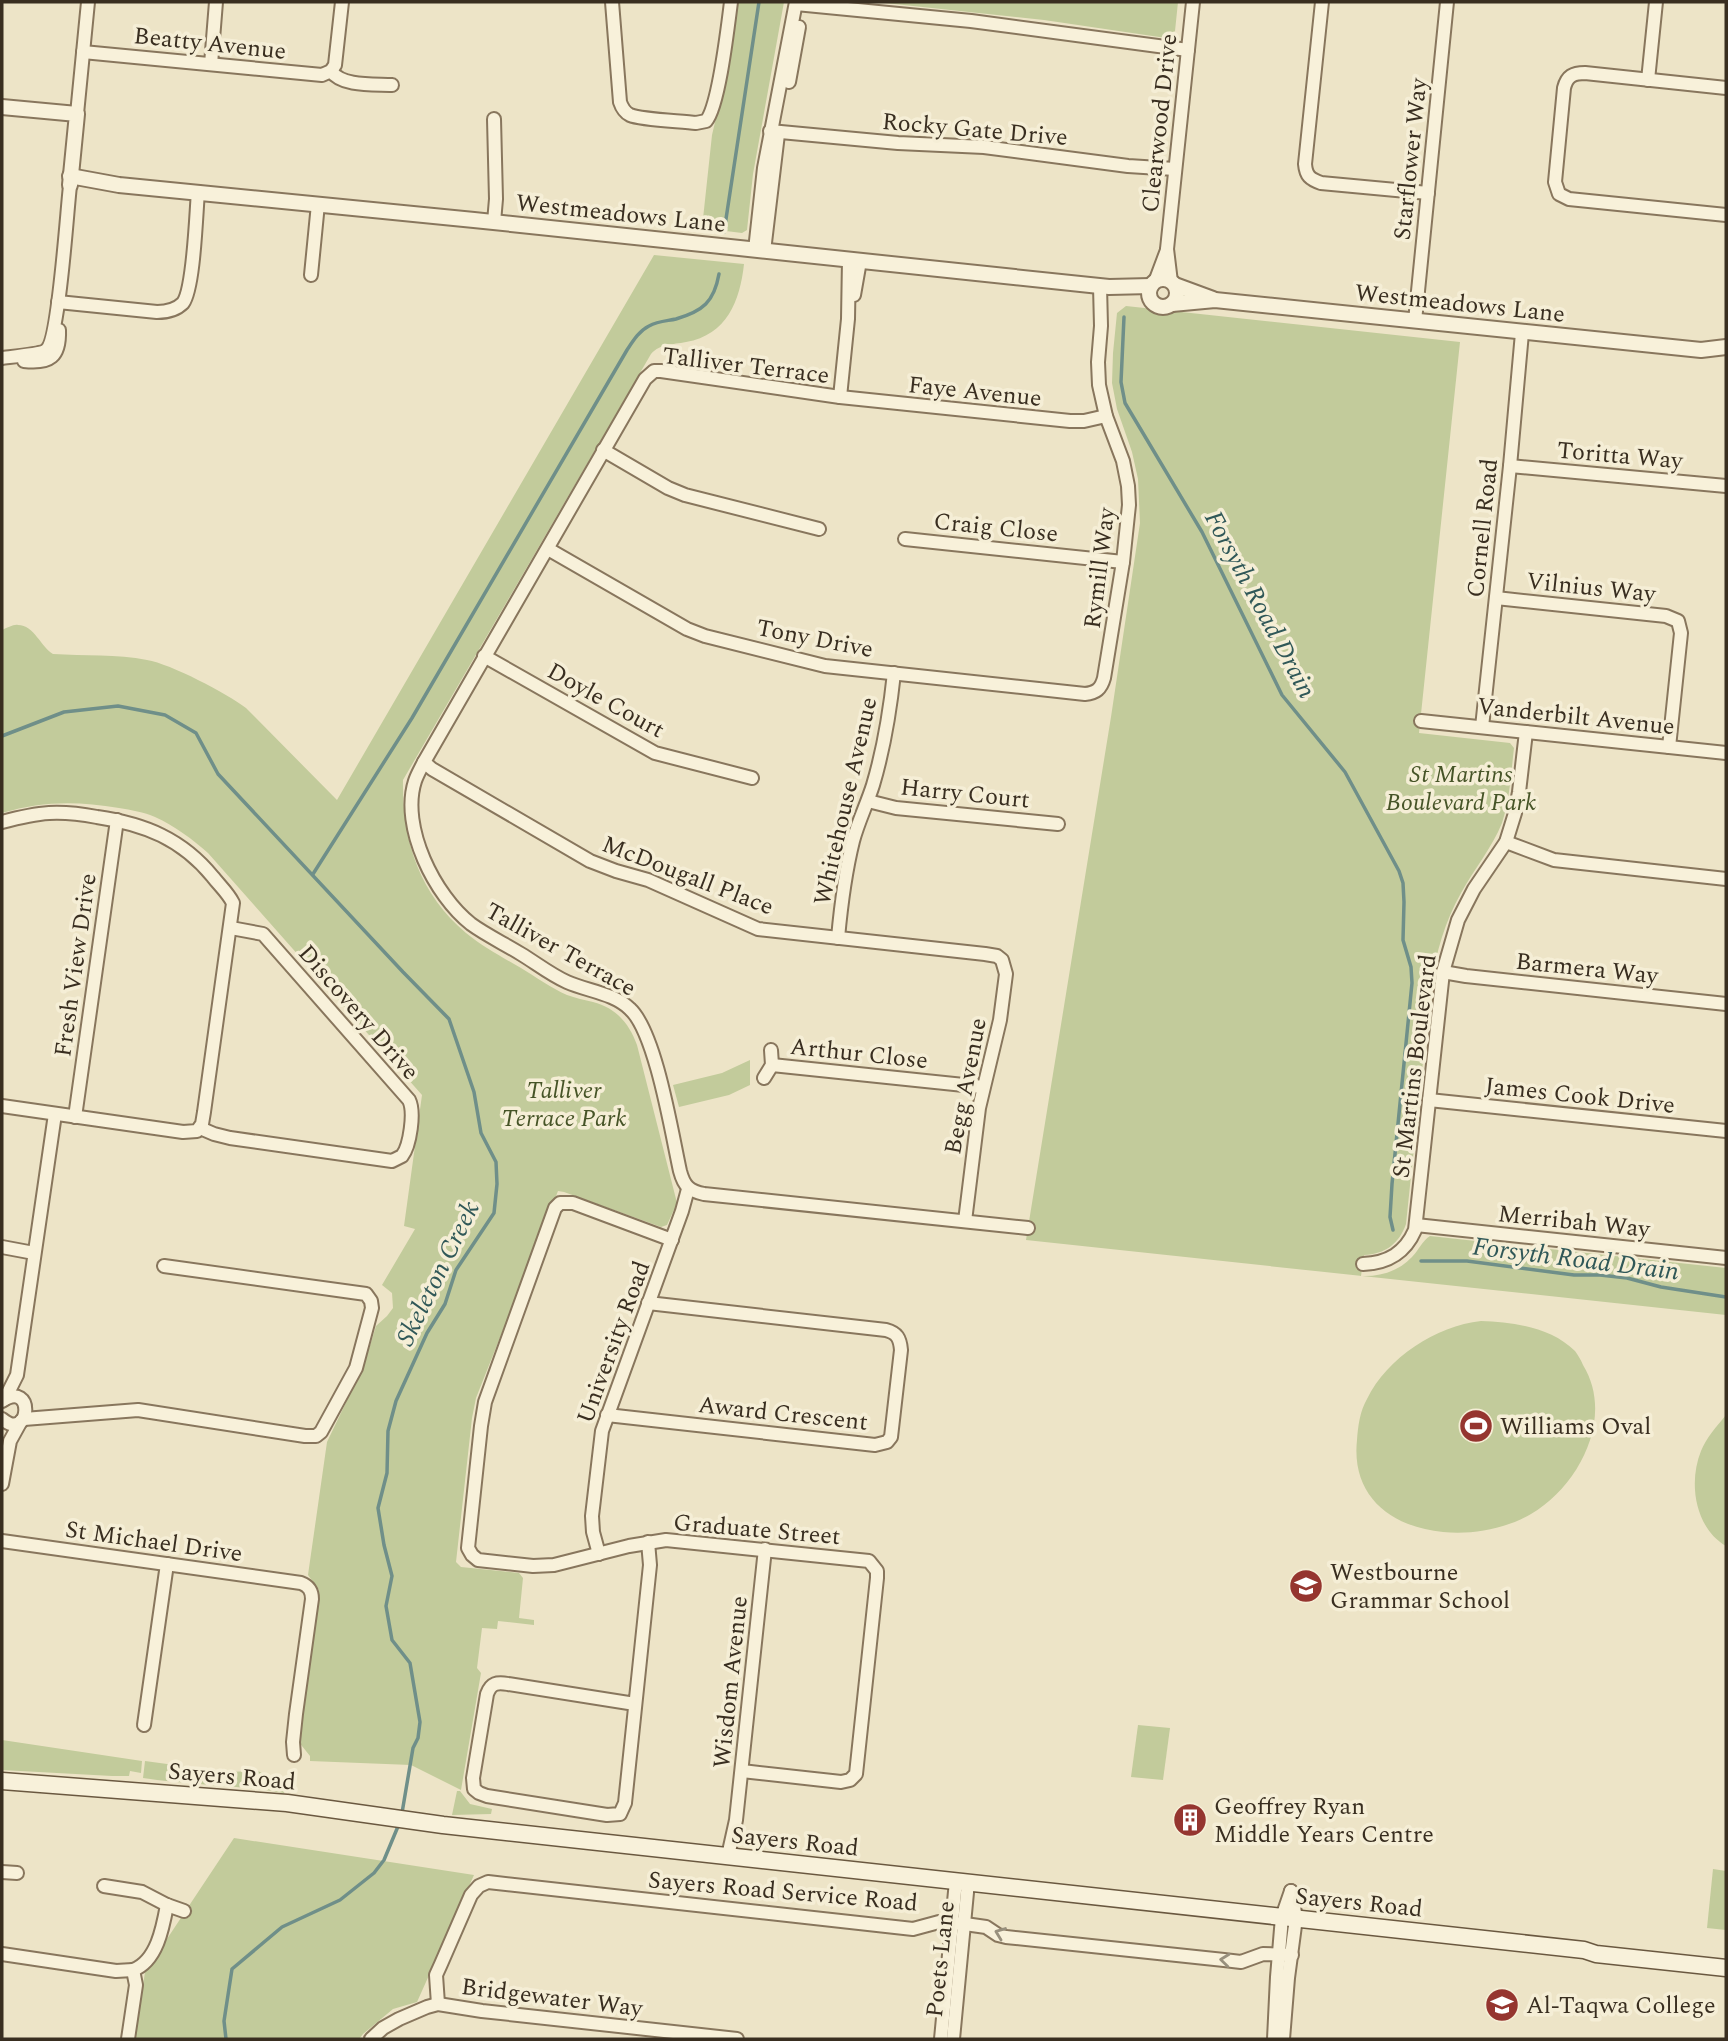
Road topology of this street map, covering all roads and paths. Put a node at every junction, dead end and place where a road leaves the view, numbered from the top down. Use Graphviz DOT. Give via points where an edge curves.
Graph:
graph roads {
  1 [pos="88,2"];
  2 [pos="216,2"];
  3 [pos="342,2"];
  4 [pos="612,2"];
  5 [pos="731,2"];
  6 [pos="1193,2"];
  7 [pos="1322,2"];
  8 [pos="1447,2"];
  9 [pos="1657,2"];
  10 [pos="796,3"];
  11 [pos="1188,50"];
  12 [pos="83,52"];
  13 [pos="211,64"];
  14 [pos="331,71"];
  15 [pos="1648,80"];
  16 [pos="392,85"];
  17 [pos="1726,88"];
  18 [pos="2,107"];
  19 [pos="77,114"];
  20 [pos="494,119"];
  21 [pos="774,131"];
  22 [pos="1175,169"];
  23 [pos="70,181"];
  24 [pos="198,192"];
  25 [pos="1428,193"];
  26 [pos="318,204"];
  27 [pos="1726,215"];
  28 [pos="494,222"];
  29 [pos="1167,249"];
  30 [pos="760,250"];
  31 [pos="855,261"];
  32 [pos="311,275"];
  33 [pos="1173,283"];
  34 [pos="1153,284"];
  35 [pos="1109,287"];
  36 [pos="1215,300"];
  37 [pos="58,302"];
  38 [pos="1165,305"];
  39 [pos="1416,321"];
  40 [pos="1522,333"];
  41 [pos="1726,347"];
  42 [pos="1701,350"];
  43 [pos="6,358"];
  44 [pos="1726,359"];
  45 [pos="840,397"];
  46 [pos="1106,416"];
  47 [pos="603,450"];
  48 [pos="1510,466"];
  49 [pos="1726,486"];
  50 [pos="819,529"];
  51 [pos="905,539"];
  52 [pos="548,549"];
  53 [pos="1123,562"];
  54 [pos="1496,598"];
  55 [pos="484,656"];
  56 [pos="894,673"];
  57 [pos="1097,691"];
  58 [pos="1421,721"];
  59 [pos="1482,727"];
  60 [pos="1526,732"];
  61 [pos="1669,747"];
  62 [pos="1726,753"];
  63 [pos="424,762"];
  64 [pos="752,778"];
  65 [pos="868,801"];
  66 [pos="117,820"];
  67 [pos="2,822"];
  68 [pos="1058,824"];
  69 [pos="1506,842"];
  70 [pos="1726,879"];
  71 [pos="230,928"];
  72 [pos="838,938"];
  73 [pos="1002,960"];
  74 [pos="1443,972"];
  75 [pos="1726,1004"];
  76 [pos="771,1050"];
  77 [pos="772,1065"];
  78 [pos="764,1078"];
  79 [pos="983,1087"];
  80 [pos="1429,1100"];
  81 [pos="2,1106"];
  82 [pos="55,1114"];
  83 [pos="75,1117"];
  84 [pos="200,1128"];
  85 [pos="1726,1132"];
  86 [pos="688,1189"];
  87 [pos="965,1221"];
  88 [pos="1416,1225"];
  89 [pos="1028,1228"];
  90 [pos="672,1240"];
  91 [pos="2,1247"];
  92 [pos="34,1253"];
  93 [pos="1726,1258"];
  94 [pos="1363,1265"];
  95 [pos="164,1266"];
  96 [pos="648,1303"];
  97 [pos="17,1375"];
  98 [pos="3,1400"];
  99 [pos="24,1403"];
  100 [pos="607,1415"];
  101 [pos="50,1416"];
  102 [pos="2,1420"];
  103 [pos="22,1420"];
  104 [pos="7,1450"];
  105 [pos="2,1484"];
  106 [pos="2,1541"];
  107 [pos="648,1542"];
  108 [pos="765,1549"];
  109 [pos="599,1554"];
  110 [pos="167,1564"];
  111 [pos="635,1704"];
  112 [pos="144,1725"];
  113 [pos="294,1755"];
  114 [pos="742,1771"];
  115 [pos="2,1781"];
  116 [pos="736,1820"];
  117 [pos="728,1856"];
  118 [pos="754,1859"];
  119 [pos="2,1872"];
  120 [pos="17,1873"];
  121 [pos="962,1882"];
  122 [pos="104,1886"];
  123 [pos="1291,1891"];
  124 [pos="167,1905"];
  125 [pos="184,1911"];
  126 [pos="1289,1917"];
  127 [pos="958,1923"];
  128 [pos="1584,1950"];
  129 [pos="2,1954"];
  130 [pos="1285,1955"];
  131 [pos="1726,1958"];
  132 [pos="1726,1968"];
  133 [pos="133,1970"];
  134 [pos="438,2004"];
  135 [pos="128,2039"];
  136 [pos="371,2039"];
  137 [pos="737,2039"];
  138 [pos="941,2039"];
  139 [pos="953,2039"];
  140 [pos="1274,2039"];
  141 [pos="1283,2039"];
  1 -- 12 [label="street"];
  2 -- 13 [label="street"];
  3 -- 14 [label="street" via="337,59"];
  4 -- 5 [label="street" via="622,109 635,116 696,123 706,121 711,112"];
  6 -- 11 [label="street, Clearwood Drive"];
  7 -- 25 [label="street" via="1307,175 1321,183"];
  8 -- 25 [label="street, Starflower Way"];
  9 -- 15 [label="street"];
  10 -- 11 [label="street"];
  10 -- 21 [label="street"];
  11 -- 22 [label="street, Clearwood Drive"];
  12 -- 13 [label="street, Beatty Avenue"];
  12 -- 19 [label="street"];
  13 -- 14 [label="street, Beatty Avenue" via="317,75"];
  14 -- 16 [label="street, Beatty Avenue" via="345,81"];
  15 -- 17 [label="street"];
  15 -- 27 [label="street" via="1580,73 1569,77 1564,88 1557,191 1569,199"];
  18 -- 19 [label="street"];
  19 -- 23 [label="street"];
  20 -- 28 [label="street"];
  21 -- 22 [label="street, Rocky Gate Drive" via="984,147"];
  21 -- 30 [label="street"];
  22 -- 29 [label="street, Clearwood Drive"];
  23 -- 24 [label="street, Westmeadows Lane" via="100,180"];
  23 -- 37 [label="street"];
  24 -- 26 [label="street, Westmeadows Lane"];
  24 -- 37 [label="street" via="189,288 181,304 157,313"];
  25 -- 39 [label="street, Starflower Way"];
  26 -- 28 [label="street, Westmeadows Lane"];
  26 -- 32 [label="street"];
  28 -- 30 [label="street, Westmeadows Lane"];
  29 -- 33 [label="street, Clearwood Drive"];
  29 -- 34 [label="street, Clearwood Drive"];
  30 -- 31 [label="street, Westmeadows Lane"];
  31 -- 35 [label="street, Westmeadows Lane"];
  31 -- 45 [label="street"];
  33 -- 34 [label="street" via="1161,279"];
  33 -- 36 [label="street, Westmeadows Lane"];
  33 -- 38 [label="street" via="1177,294"];
  34 -- 35 [label="street, Westmeadows Lane"];
  34 -- 38 [label="street" via="1150,299"];
  35 -- 38 [label="street, Westmeadows Lane"];
  35 -- 46 [label="street, Rymill Way" via="1098,374"];
  36 -- 38 [label="street, Westmeadows Lane"];
  36 -- 39 [label="street, Westmeadows Lane"];
  37 -- 43 [label="street" via="50,352"];
  39 -- 40 [label="street, Westmeadows Lane"];
  40 -- 42 [label="street, Westmeadows Lane"];
  40 -- 48 [label="street, Cornell Road"];
  41 -- 42 [label="street, Westmeadows Lane"];
  42 -- 44 [label="street, Westmeadows Lane"];
  45 -- 46 [label="street, Faye Avenue" via="1070,421"];
  45 -- 47 [label="street, Talliver Terrace" via="654,371"];
  46 -- 53 [label="street, Rymill Way" via="1128,486"];
  47 -- 50 [label="street" via="685,495"];
  47 -- 52 [label="street, Talliver Terrace"];
  48 -- 49 [label="street, Toritta Way"];
  48 -- 54 [label="street, Cornell Road"];
  51 -- 53 [label="street, Craig Close"];
  52 -- 55 [label="street, Talliver Terrace"];
  52 -- 56 [label="street, Tony Drive" via="705,636 825,666"];
  53 -- 57 [label="street, Rymill Way" via="1104,678"];
  54 -- 59 [label="street, Cornell Road"];
  54 -- 61 [label="street, Vilnius Way" via="1678,621 1681,633"];
  55 -- 63 [label="street, Talliver Terrace"];
  55 -- 64 [label="street, Doyle Court" via="655,753"];
  56 -- 57 [label="street, Tony Drive" via="1085,694"];
  56 -- 65 [label="street, Whitehouse Avenue" via="884,743"];
  58 -- 59 [label="street, Vanderbilt Avenue"];
  59 -- 60 [label="street, Vanderbilt Avenue"];
  60 -- 61 [label="street, Vanderbilt Avenue"];
  60 -- 69 [label="street, St Martins Boulevard" via="1519,792"];
  61 -- 62 [label="street, Vanderbilt Avenue"];
  63 -- 72 [label="street, McDougall Place" via="590,861 648,880 758,929"];
  63 -- 86 [label="street, Talliver Terrace" via="414,781 414,830 426,865 445,897 470,923 566,982 631,1009 648,1040"];
  65 -- 68 [label="street, Harry Court" via="896,808"];
  65 -- 72 [label="street, Whitehouse Avenue" via="849,857"];
  66 -- 67 [label="street" via="60,813"];
  66 -- 71 [label="street" via="158,833 204,866 232,902"];
  66 -- 83 [label="street, Fresh View Drive"];
  69 -- 70 [label="street" via="1554,860"];
  69 -- 74 [label="street, St Martins Boulevard" via="1458,920"];
  71 -- 84 [label="street"];
  71 -- 84 [label="street, Discovery Drive" via="264,936 404,1095 412,1106 409,1135 404,1155 392,1161 230,1138"];
  72 -- 73 [label="street, McDougall Place" via="985,954"];
  73 -- 79 [label="street, Begg Avenue" via="1006,970 1000,1020"];
  74 -- 75 [label="street, Barmera Way"];
  74 -- 80 [label="street, St Martins Boulevard"];
  76 -- 77 [label="street, Arthur Close"];
  77 -- 78 [label="street, Arthur Close"];
  77 -- 79 [label="street, Arthur Close"];
  79 -- 87 [label="street, Begg Avenue"];
  80 -- 85 [label="street, James Cook Drive"];
  80 -- 88 [label="street, St Martins Boulevard"];
  81 -- 82 [label="street"];
  82 -- 83 [label="street"];
  82 -- 92 [label="street"];
  83 -- 84 [label="street" via="183,1132"];
  86 -- 87 [label="street"];
  86 -- 90 [label="street, University Road"];
  87 -- 89 [label="street"];
  88 -- 93 [label="street, Merribah Way"];
  88 -- 94 [label="street, St Martins Boulevard" via="1405,1247 1393,1257"];
  90 -- 96 [label="street, University Road"];
  90 -- 109 [label="street, Graduate Street" via="573,1203 560,1203 485,1402 468,1542 472,1556 544,1566"];
  91 -- 92 [label="street"];
  92 -- 97 [label="street"];
  95 -- 101 [label="street" via="368,1295 372,1308 356,1368 321,1432 316,1436 138,1410"];
  96 -- 100 [label="street, University Road"];
  96 -- 100 [label="street, Award Crescent" via="892,1332 898,1336 901,1350 891,1437 875,1445"];
  97 -- 98 [label="street"];
  97 -- 99 [label="street"];
  98 -- 99 [label="street" via="12,1396"];
  99 -- 101 [label="street"];
  99 -- 103 [label="street"];
  100 -- 109 [label="street, University Road" via="600,1438 592,1516"];
  101 -- 103 [label="street"];
  102 -- 103 [label="street" via="10,1424"];
  102 -- 104 [label="street"];
  103 -- 104 [label="street"];
  104 -- 105 [label="street"];
  106 -- 110 [label="street, St Michael Drive"];
  107 -- 108 [label="street, Graduate Street"];
  107 -- 109 [label="street, Graduate Street"];
  107 -- 111 [label="street" via="650,1565"];
  108 -- 114 [label="street, Wisdom Avenue"];
  108 -- 114 [label="street, Graduate Street" via="869,1561 877,1578 856,1774 841,1782"];
  110 -- 112 [label="street"];
  110 -- 113 [label="street, St Michael Drive" via="301,1583 309,1588 312,1599"];
  111 -- 111 [label="street" via="620,1814 487,1796 474,1789 487,1694 495,1683"];
  114 -- 116 [label="street, Wisdom Avenue"];
  115 -- 117 [label="main road, Sayers Road" via="287,1803"];
  116 -- 117 [label="street, Wisdom Avenue"];
  116 -- 118 [label="street, Wisdom Avenue" via="738,1844"];
  117 -- 118 [label="main road, Sayers Road"];
  118 -- 121 [label="main road, Sayers Road"];
  119 -- 120 [label="street"];
  121 -- 126 [label="main road, Sayers Road"];
  121 -- 127 [label="street, Poets Lane"];
  122 -- 124 [label="street" via="142,1892"];
  123 -- 126 [label="street"];
  124 -- 125 [label="street"];
  124 -- 133 [label="street" via="152,1952"];
  126 -- 128 [label="main road, Sayers Road"];
  126 -- 130 [label="street"];
  130 -- 127 [label="street, Sayers Road Service Road, one-way" via="1263,1954 1241,1962 1006,1937 986,1927"];
  127 -- 134 [label="street, Sayers Road Service Road" via="939,1922 913,1929 488,1882 471,1895 436,1975"];
  127 -- 138 [label="street, Poets Lane"];
  127 -- 139 [label="street, Poets Lane"];
  128 -- 131 [label="main road, Sayers Road" via="1596,1947"];
  128 -- 132 [label="main road, Sayers Road"];
  129 -- 133 [label="street"];
  130 -- 140 [label="street"];
  130 -- 141 [label="street" via="1288,1978"];
  133 -- 135 [label="street" via="136,1985"];
  134 -- 136 [label="street, Bridgewater Way" via="399,2019"];
  134 -- 137 [label="street, Bridgewater Way"];
}
